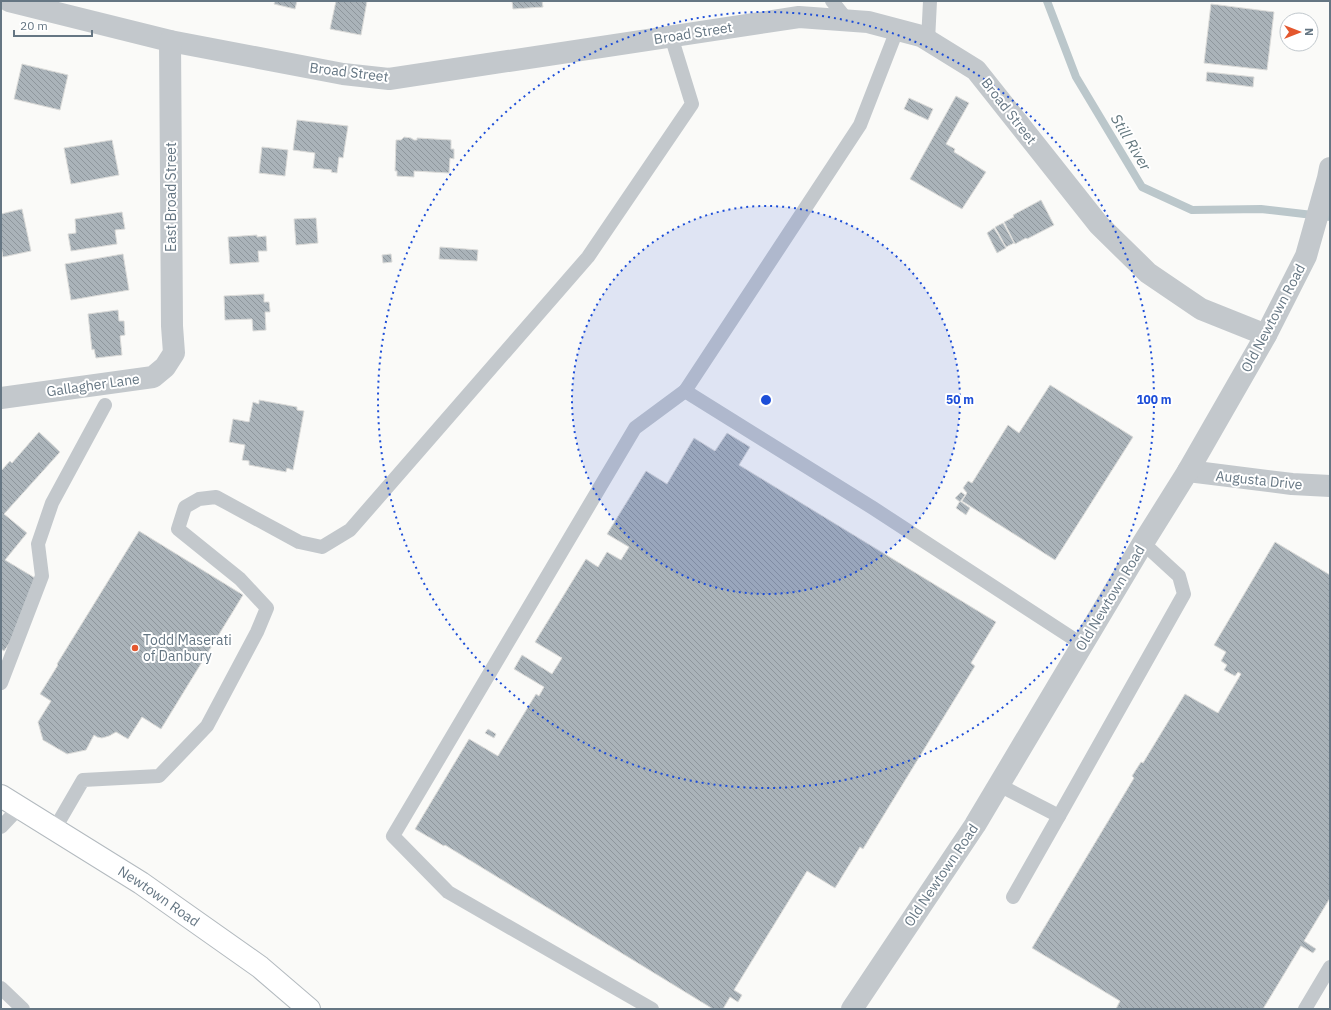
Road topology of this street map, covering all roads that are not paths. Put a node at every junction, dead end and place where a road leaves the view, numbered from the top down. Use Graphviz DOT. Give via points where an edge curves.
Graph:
graph roads {
  1 [pos="9,1"];
  2 [pos="832,1"];
  3 [pos="930,1"];
  4 [pos="848,21"];
  5 [pos="897,30"];
  6 [pos="671,36"];
  7 [pos="170,41"];
  8 [pos="928,41"];
  9 [pos="1330,168"];
  10 [pos="1266,335"];
  11 [pos="174,353"];
  12 [pos="685,391"];
  13 [pos="1,398"];
  14 [pos="105,405"];
  15 [pos="1188,472"];
  16 [pos="1330,486"];
  17 [pos="1143,543"];
  18 [pos="1083,645"];
  19 [pos="1,683"];
  20 [pos="999,785"];
  21 [pos="1,796"];
  22 [pos="19,808"];
  23 [pos="1059,816"];
  24 [pos="1,827"];
  25 [pos="54,830"];
  26 [pos="1013,897"];
  27 [pos="1330,967"];
  28 [pos="1,988"];
  29 [pos="23,1009"];
  30 [pos="309,1009"];
  31 [pos="652,1009"];
  32 [pos="852,1009"];
  33 [pos="1305,1009"];
  1 -- 7 [label="street, Broad Street"];
  2 -- 4 [label="lane"];
  3 -- 8 [label="lane"];
  4 -- 5 [label="street, Broad Street" via="868,22"];
  4 -- 6 [label="street, Broad Street" via="799,17"];
  5 -- 8 [label="street, Broad Street" via="921,36"];
  5 -- 12 [label="lane" via="860,125"];
  6 -- 7 [label="street, Broad Street" via="389,79 343,74"];
  6 -- 25 [label="lane" via="692,104 588,257 350,530 322,547 299,542 216,497 199,499 185,507 178,529 240,579 267,608 207,726 159,776 83,780"];
  7 -- 11 [label="street, East Broad Street"];
  8 -- 10 [label="street, Broad Street" via="976,70 1098,225 1148,273 1201,309"];
  9 -- 10 [label="street, Old Newtown Road" via="1306,256"];
  10 -- 15 [label="street, Old Newtown Road"];
  11 -- 13 [label="street, Gallagher Lane" via="165,367 154,377"];
  12 -- 18 [label="lane" via="873,508"];
  12 -- 31 [label="lane" via="635,428 393,836 448,892"];
  14 -- 19 [label="lane" via="52,503 38,544 42,576"];
  15 -- 16 [label="street, Augusta Drive"];
  15 -- 17 [label="street, Old Newtown Road"];
  17 -- 18 [label="street, Old Newtown Road"];
  17 -- 23 [label="lane" via="1179,576 1184,594"];
  18 -- 20 [label="street, Old Newtown Road"];
  20 -- 23 [label="lane"];
  20 -- 32 [label="street, Old Newtown Road"];
  21 -- 22 [label="main road, Newtown Road"];
  22 -- 24 [label="lane"];
  22 -- 25 [label="main road, Newtown Road"];
  23 -- 26 [label="lane"];
  25 -- 30 [label="main road, Newtown Road" via="141,883 260,967"];
  27 -- 33 [label="lane"];
  28 -- 29 [label="lane"];
}
